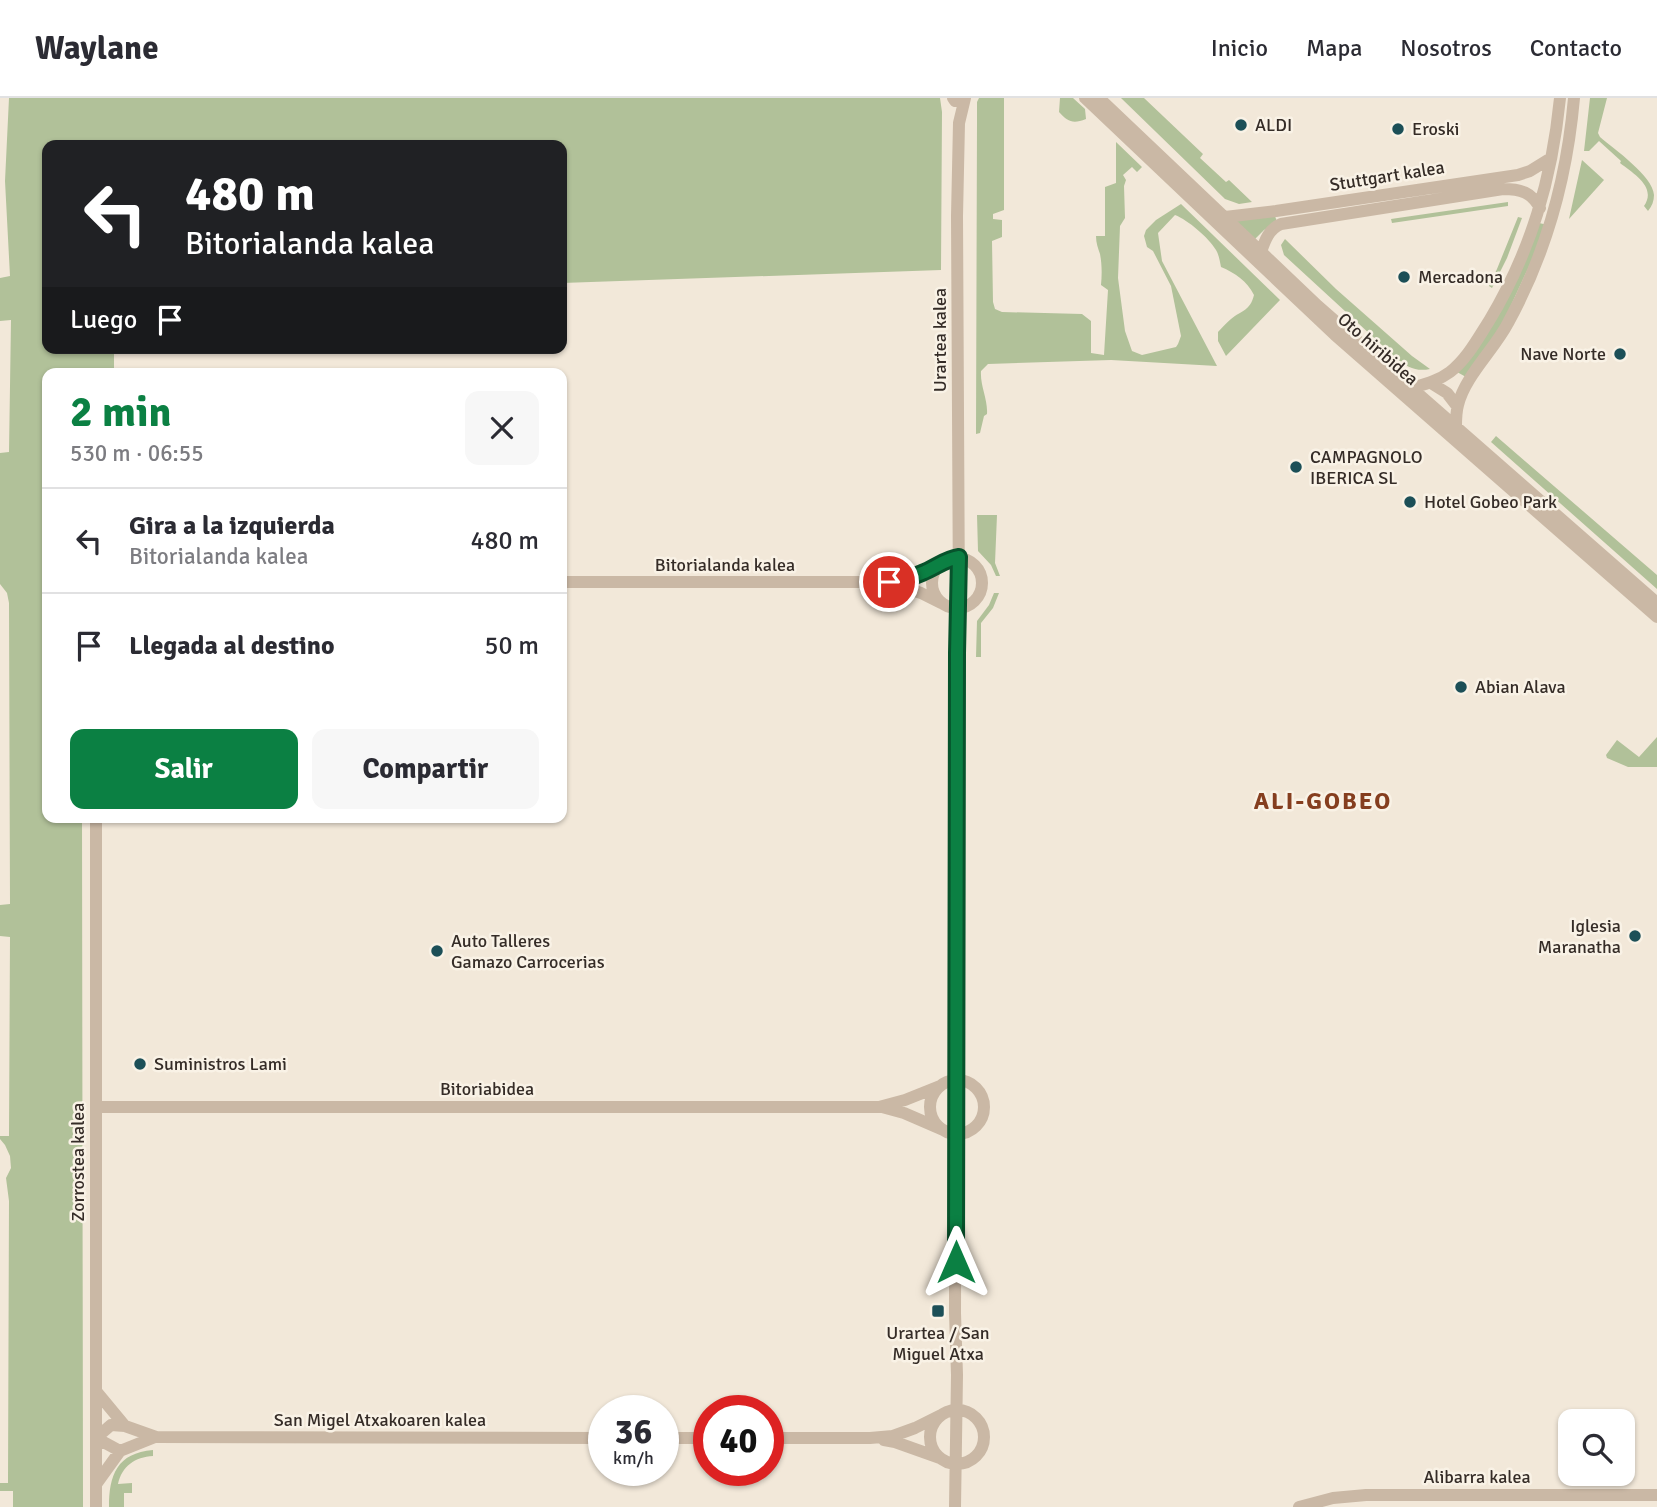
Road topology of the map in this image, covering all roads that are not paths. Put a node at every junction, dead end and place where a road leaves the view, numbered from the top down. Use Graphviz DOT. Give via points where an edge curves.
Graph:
graph roads {
  1 [pos="1085,98"];
  2 [pos="1100,98"];
  3 [pos="1560,98"];
  4 [pos="1574,98"];
  5 [pos="957,99"];
  6 [pos="1551,158"];
  7 [pos="1540,208"];
  8 [pos="1225,217"];
  9 [pos="1261,252"];
  10 [pos="1431,383"];
  11 [pos="1411,388"];
  12 [pos="1457,406"];
  13 [pos="1456,427"];
  14 [pos="959,557"];
  15 [pos="940,564"];
  16 [pos="567,582"];
  17 [pos="889,582"];
  18 [pos="1657,603"];
  19 [pos="943,604"];
  20 [pos="958,608"];
  21 [pos="1657,617"];
  22 [pos="96,823"];
  23 [pos="957,1079"];
  24 [pos="940,1086"];
  25 [pos="96,1107"];
  26 [pos="879,1107"];
  27 [pos="941,1129"];
  28 [pos="956,1135"];
  29 [pos="96,1391"];
  30 [pos="956,1409"];
  31 [pos="941,1415"];
  32 [pos="125,1426"];
  33 [pos="156,1437"];
  34 [pos="96,1438"];
  35 [pos="588,1438"];
  36 [pos="784,1438"];
  37 [pos="870,1438"];
  38 [pos="120,1451"];
  39 [pos="941,1459"];
  40 [pos="955,1464"];
  41 [pos="96,1483"];
  42 [pos="1657,1495"];
  43 [pos="1444,1501"];
  44 [pos="96,1507"];
  45 [pos="955,1507"];
  46 [pos="1299,1507"];
  1 -- 21 [label="street, Oto hiribidea" via="1335,335"];
  2 -- 8 [label="street, Oto hiribidea"];
  3 -- 6 [label="street"];
  4 -- 12 [label="street" via="1571,139 1544,245 1508,325"];
  5 -- 14 [label="street, Urartea kalea"];
  6 -- 7 [label="street"];
  6 -- 8 [label="street, Stuttgart kalea" via="1518,175"];
  7 -- 9 [label="street, Stuttgart kalea" via="1524,191 1503,189 1281,224 1271,230"];
  7 -- 10 [label="street" via="1509,285 1482,333 1457,366"];
  8 -- 9 [label="street, Oto hiribidea"];
  9 -- 11 [label="street, Oto hiribidea"];
  10 -- 11 [label="street"];
  10 -- 12 [label="street"];
  11 -- 13 [label="street, Oto hiribidea"];
  12 -- 13 [label="street"];
  13 -- 18 [label="street, Oto hiribidea"];
  14 -- 15 [label="street"];
  14 -- 20 [label="street, Urartea kalea"];
  14 -- 20 [label="street" via="976,565 983,583 976,601"];
  15 -- 17 [label="street, Bitorialanda kalea" via="911,578"];
  15 -- 19 [label="street" via="931,584"];
  16 -- 17 [label="street, Bitorialanda kalea"];
  17 -- 19 [label="street, Bitorialanda kalea"];
  19 -- 20 [label="street"];
  20 -- 23 [label="street, Urartea kalea"];
  22 -- 25 [label="street, Zorrostea kalea"];
  23 -- 24 [label="street"];
  23 -- 28 [label="street, Urartea kalea"];
  23 -- 28 [label="street" via="975,1087 984,1108 973,1129"];
  24 -- 26 [label="street, Bitoriabidea"];
  24 -- 27 [label="street" via="930,1104"];
  25 -- 26 [label="street, Bitoriabidea"];
  25 -- 29 [label="street, Zorrostea kalea"];
  26 -- 27 [label="street, Bitoriabidea"];
  27 -- 28 [label="street"];
  28 -- 30 [label="street, Urartea kalea"];
  29 -- 32 [label="street"];
  29 -- 34 [label="street, Zorrostea kalea"];
  30 -- 31 [label="street"];
  30 -- 40 [label="street, Urartea kalea"];
  30 -- 40 [label="street" via="977,1419 984,1440 973,1459"];
  31 -- 37 [label="street" via="893,1436"];
  31 -- 39 [label="street" via="930,1437"];
  32 -- 33 [label="street, San Migel Atxakoaren kalea"];
  32 -- 34 [label="street" via="111,1425"];
  33 -- 35 [label="street, San Migel Atxakoaren kalea"];
  33 -- 38 [label="street, San Migel Atxakoaren kalea"];
  34 -- 38 [label="street"];
  34 -- 41 [label="street, Zorrostea kalea"];
  36 -- 37 [label="street"];
  37 -- 39 [label="street"];
  38 -- 41 [label="street"];
  39 -- 40 [label="street"];
  40 -- 45 [label="street, Urartea kalea"];
  41 -- 44 [label="street, Zorrostea kalea"];
  42 -- 43 [label="street, Alibarra kalea"];
  43 -- 46 [label="street, Alibarra kalea" via="1348,1496"];
}
